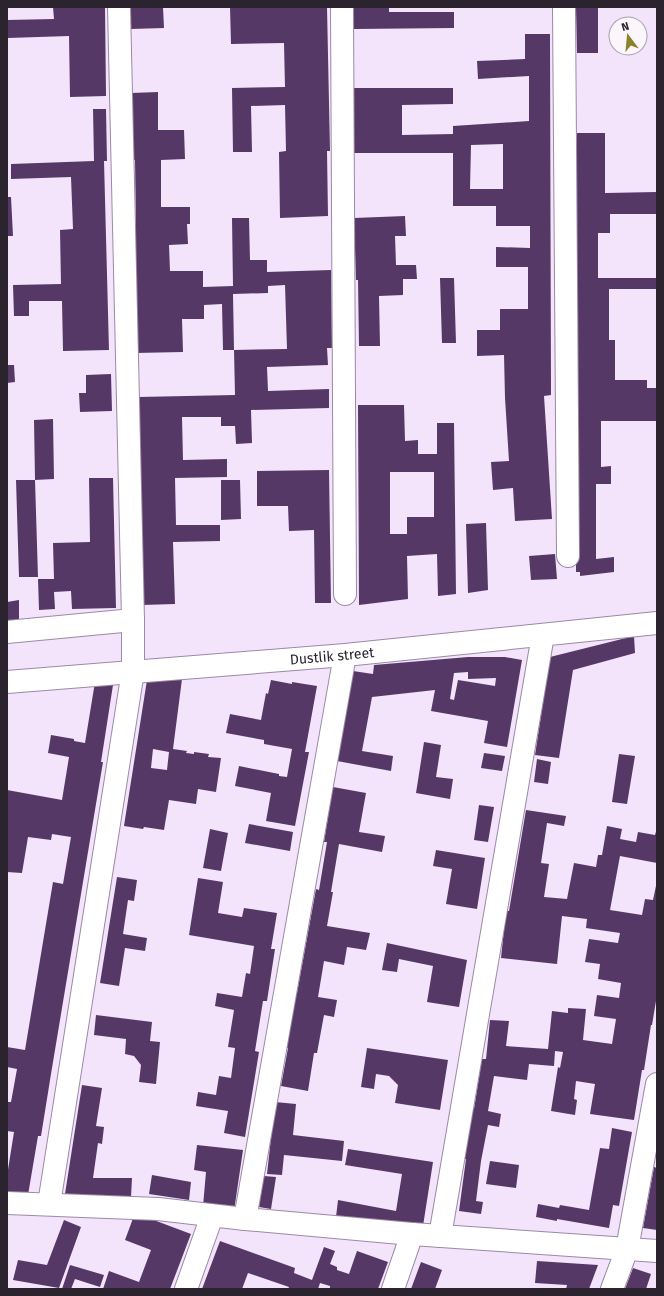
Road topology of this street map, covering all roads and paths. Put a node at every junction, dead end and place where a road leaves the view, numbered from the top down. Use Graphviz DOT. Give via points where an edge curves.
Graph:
graph roads {
  1 [pos="119,7"];
  2 [pos="342,7"];
  3 [pos="564,7"];
  4 [pos="568,556"];
  5 [pos="345,594"];
  6 [pos="133,620"];
  7 [pos="657,623"];
  8 [pos="7,632"];
  9 [pos="543,635"];
  10 [pos="345,654"];
  11 [pos="133,671"];
  12 [pos="7,682"];
  13 [pos="657,1084"];
  14 [pos="7,1202"];
  15 [pos="49,1204"];
  16 [pos="212,1216"];
  17 [pos="245,1220"];
  18 [pos="412,1234"];
  19 [pos="440,1236"];
  20 [pos="627,1249"];
  21 [pos="657,1252"];
  22 [pos="186,1289"];
  23 [pos="393,1289"];
  24 [pos="612,1289"];
  1 -- 6 [label="street"];
  2 -- 5 [label="street"];
  3 -- 4 [label="street"];
  6 -- 8 [label="street"];
  6 -- 11 [label="street"];
  7 -- 9 [label="street, Dustlik street"];
  9 -- 10 [label="street, Dustlik street"];
  9 -- 19 [label="street"];
  10 -- 11 [label="street, Dustlik street"];
  10 -- 17 [label="street"];
  11 -- 12 [label="street, Dustlik street"];
  11 -- 15 [label="street"];
  13 -- 20 [label="street"];
  14 -- 15 [label="street"];
  15 -- 16 [label="street" via="158,1209"];
  16 -- 17 [label="street"];
  16 -- 22 [label="street"];
  17 -- 18 [label="street"];
  18 -- 19 [label="street"];
  18 -- 23 [label="street"];
  19 -- 20 [label="street"];
  20 -- 21 [label="street"];
  20 -- 24 [label="street"];
}
